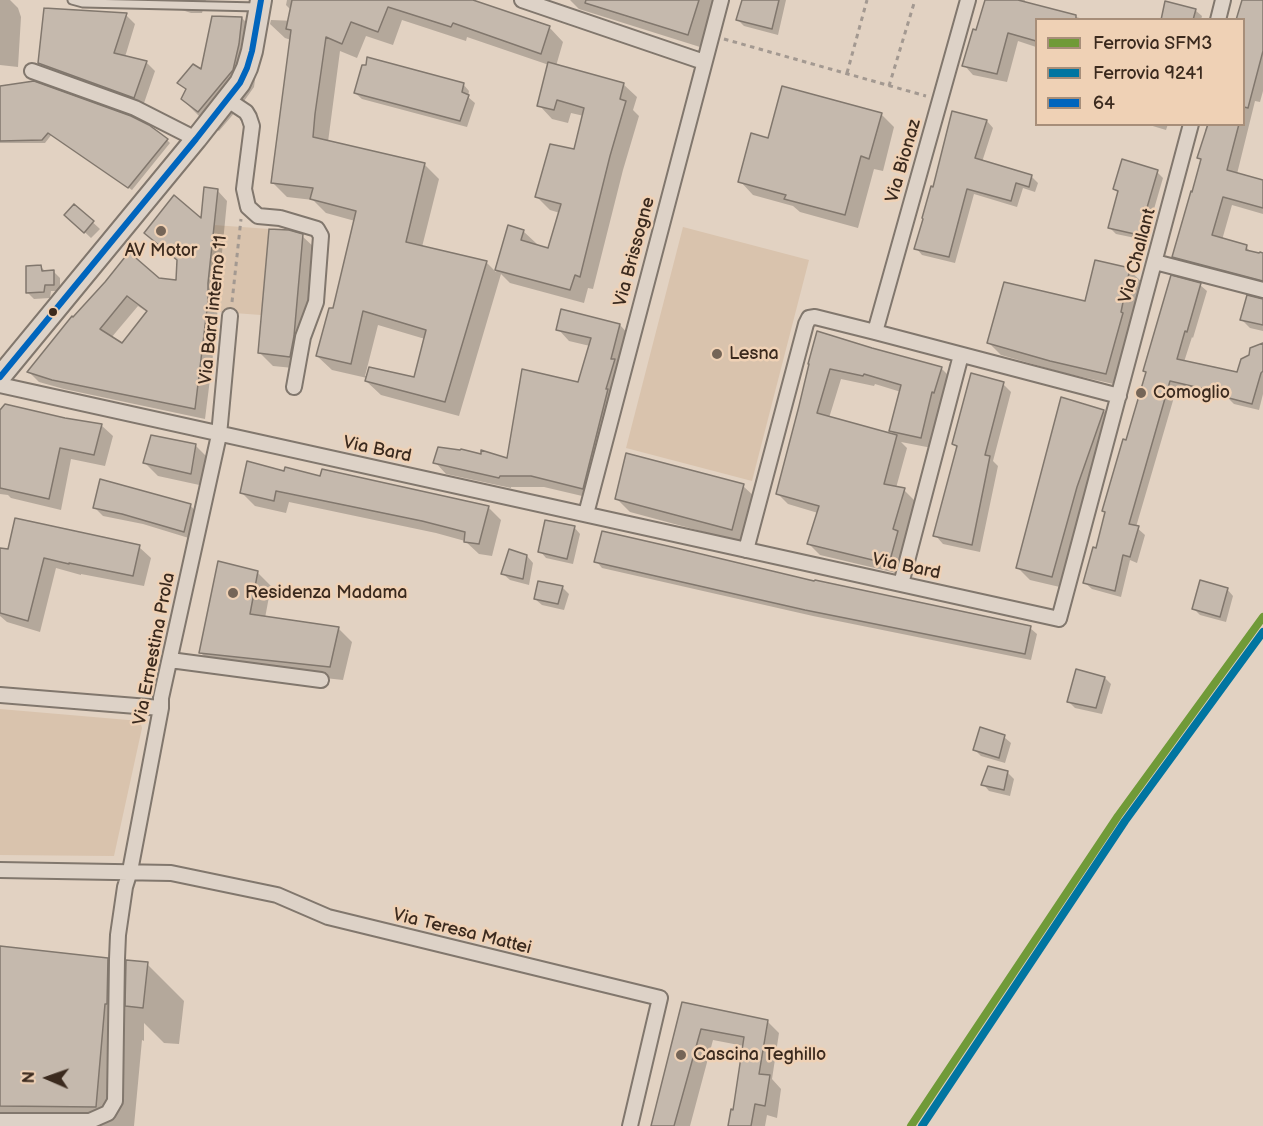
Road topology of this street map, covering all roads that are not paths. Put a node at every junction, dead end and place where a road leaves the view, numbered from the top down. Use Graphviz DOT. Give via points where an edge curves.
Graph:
graph roads {
  1 [pos="72,0"];
  2 [pos="522,0"];
  3 [pos="720,0"];
  4 [pos="968,0"];
  5 [pos="1223,0"];
  6 [pos="114,2"];
  7 [pos="261,3"];
  8 [pos="1218,18"];
  9 [pos="704,62"];
  10 [pos="32,71"];
  11 [pos="228,100"];
  12 [pos="1190,126"];
  13 [pos="196,139"];
  14 [pos="1155,262"];
  15 [pos="1263,290"];
  16 [pos="230,315"];
  17 [pos="875,332"];
  18 [pos="961,355"];
  19 [pos="0,377"];
  20 [pos="0,385"];
  21 [pos="294,387"];
  22 [pos="1119,396"];
  23 [pos="219,435"];
  24 [pos="586,514"];
  25 [pos="746,550"];
  26 [pos="901,584"];
  27 [pos="1059,619"];
  28 [pos="170,660"];
  29 [pos="321,680"];
  30 [pos="0,695"];
  31 [pos="161,708"];
  32 [pos="0,870"];
  33 [pos="130,871"];
  34 [pos="0,1121"];
  35 [pos="630,1126"];
  1 -- 6 [label="lane"];
  2 -- 9 [label="street"];
  3 -- 9 [label="street, Via Brissogne"];
  4 -- 17 [label="street, Via Bionaz"];
  5 -- 8 [label="street"];
  6 -- 7 [label="lane"];
  7 -- 11 [label="street" via="247,68"];
  9 -- 24 [label="street, Via Brissogne"];
  10 -- 13 [label="street" via="135,108"];
  11 -- 13 [label="street"];
  11 -- 21 [label="street" via="246,112 252,126 244,189 248,207 258,216 317,229 321,236 316,302 303,337"];
  12 -- 14 [label="street, Via Challant"];
  13 -- 19 [label="street"];
  14 -- 15 [label="street"];
  14 -- 22 [label="street, Via Challant"];
  16 -- 23 [label="street, Via Bard interno 11"];
  17 -- 18 [label="street"];
  17 -- 25 [label="street" via="809,318"];
  18 -- 22 [label="street"];
  18 -- 26 [label="street"];
  20 -- 23 [label="street, Via Bard"];
  22 -- 27 [label="street, Via Challant"];
  23 -- 24 [label="street, Via Bard"];
  23 -- 28 [label="street, Via Ernestina Prola"];
  24 -- 25 [label="street, Via Bard"];
  25 -- 26 [label="street, Via Bard"];
  26 -- 27 [label="street, Via Bard"];
  28 -- 29 [label="street"];
  28 -- 31 [label="street, Via Ernestina Prola"];
  30 -- 31 [label="street"];
  31 -- 33 [label="street, Via Ernestina Prola"];
  32 -- 33 [label="street, Via Teresa Mattei"];
  33 -- 34 [label="street" via="118,935 115,1101 108,1113 90,1121"];
  33 -- 35 [label="street, Via Teresa Mattei" via="171,873 277,895 328,917 660,998"];
}
